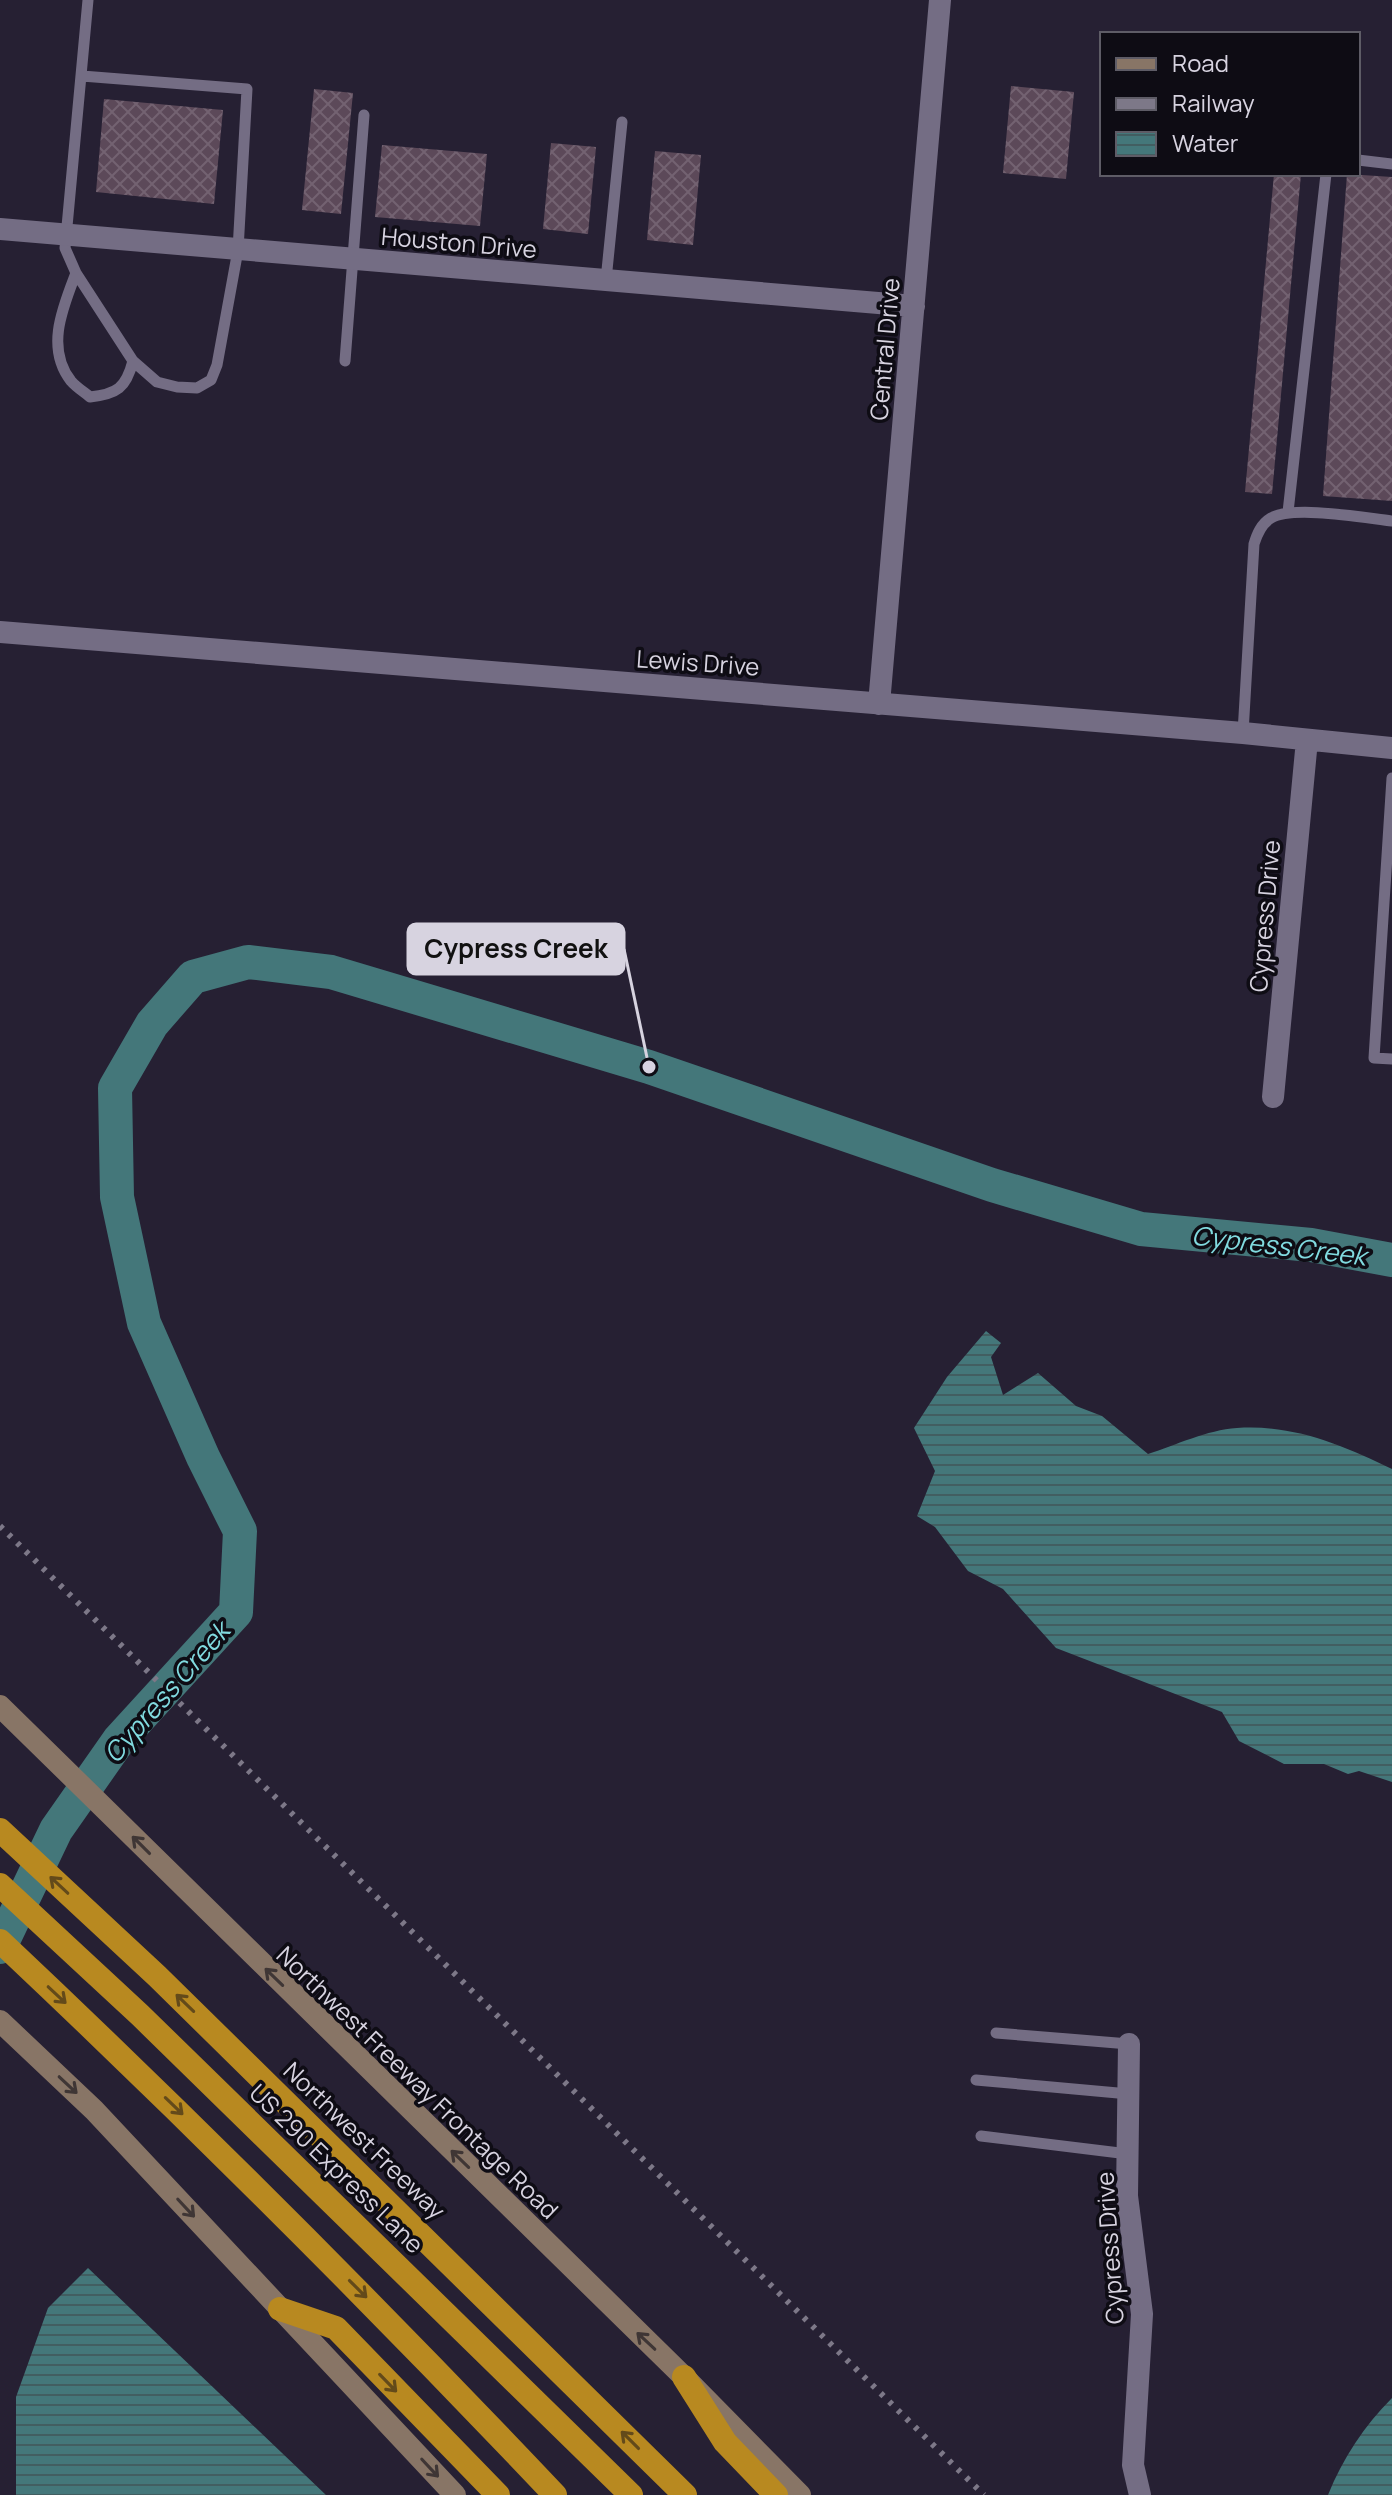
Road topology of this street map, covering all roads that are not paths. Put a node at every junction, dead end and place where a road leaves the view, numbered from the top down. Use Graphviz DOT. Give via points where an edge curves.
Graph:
graph roads {
  1 [pos="88,0"];
  2 [pos="940,0"];
  3 [pos="82,76"];
  4 [pos="364,115"];
  5 [pos="622,122"];
  6 [pos="1360,160"];
  7 [pos="1392,164"];
  8 [pos="1326,176"];
  9 [pos="0,229"];
  10 [pos="65,235"];
  11 [pos="238,250"];
  12 [pos="351,259"];
  13 [pos="76,273"];
  14 [pos="606,280"];
  15 [pos="914,306"];
  16 [pos="133,361"];
  17 [pos="345,361"];
  18 [pos="1288,512"];
  19 [pos="1392,521"];
  20 [pos="0,632"];
  21 [pos="879,704"];
  22 [pos="1243,733"];
  23 [pos="1307,740"];
  24 [pos="1392,748"];
  25 [pos="1392,778"];
  26 [pos="1386,949"];
  27 [pos="1392,1059"];
  28 [pos="1273,1097"];
  29 [pos="0,1706"];
  30 [pos="0,1830"];
  31 [pos="0,1885"];
  32 [pos="0,1941"];
  33 [pos="0,2021"];
  34 [pos="996,2033"];
  35 [pos="1129,2044"];
  36 [pos="976,2080"];
  37 [pos="1129,2094"];
  38 [pos="981,2136"];
  39 [pos="1128,2154"];
  40 [pos="280,2309"];
  41 [pos="684,2377"];
  42 [pos="455,2495"];
  43 [pos="498,2495"];
  44 [pos="555,2495"];
  45 [pos="631,2495"];
  46 [pos="685,2495"];
  47 [pos="776,2495"];
  48 [pos="800,2495"];
  49 [pos="1140,2495"];
  1 -- 3 [label="lane"];
  2 -- 15 [label="street, Central Drive"];
  3 -- 10 [label="lane"];
  3 -- 11 [label="lane" via="247,89"];
  4 -- 12 [label="lane"];
  5 -- 14 [label="lane"];
  6 -- 7 [label="lane"];
  8 -- 18 [label="lane"];
  9 -- 10 [label="street, Houston Drive"];
  10 -- 11 [label="street, Houston Drive"];
  10 -- 13 [label="lane"];
  11 -- 12 [label="street, Houston Drive"];
  11 -- 16 [label="lane" via="211,380 197,388 177,387 157,382"];
  12 -- 14 [label="street, Houston Drive"];
  12 -- 17 [label="lane"];
  13 -- 16 [label="lane"];
  13 -- 16 [label="lane" via="56,338 70,380 90,397 110,395 129,379"];
  14 -- 15 [label="street, Houston Drive"];
  15 -- 21 [label="street, Central Drive"];
  18 -- 19 [label="lane"];
  18 -- 22 [label="lane" via="1270,518 1254,544"];
  20 -- 21 [label="street, Lewis Drive"];
  21 -- 22 [label="street, Lewis Drive"];
  22 -- 23 [label="street, Lewis Drive"];
  23 -- 24 [label="street, Lewis Drive"];
  23 -- 28 [label="street, Cypress Drive"];
  25 -- 26 [label="lane"];
  26 -- 27 [label="lane" via="1374,1058"];
  41 -- 29 [label="main road, Northwest Freeway Frontage Road, one-way"];
  46 -- 30 [label="highway, Northwest Freeway, one-way" via="157,1976"];
  31 -- 45 [label="highway, US 290 Express Lane"];
  32 -- 44 [label="highway, one-way" via="368,2300"];
  33 -- 40 [label="main road, one-way" via="94,2110"];
  34 -- 35 [label="lane"];
  35 -- 37 [label="street, Cypress Drive"];
  36 -- 37 [label="lane"];
  37 -- 39 [label="street, Cypress Drive"];
  38 -- 39 [label="lane"];
  39 -- 49 [label="street, Cypress Drive" via="1127,2196 1142,2314 1133,2465"];
  40 -- 42 [label="main road, one-way"];
  40 -- 43 [label="highway, one-way" via="336,2328"];
  41 -- 47 [label="highway" via="725,2442"];
  41 -- 48 [label="main road, Northwest Freeway Frontage Road"];
}
